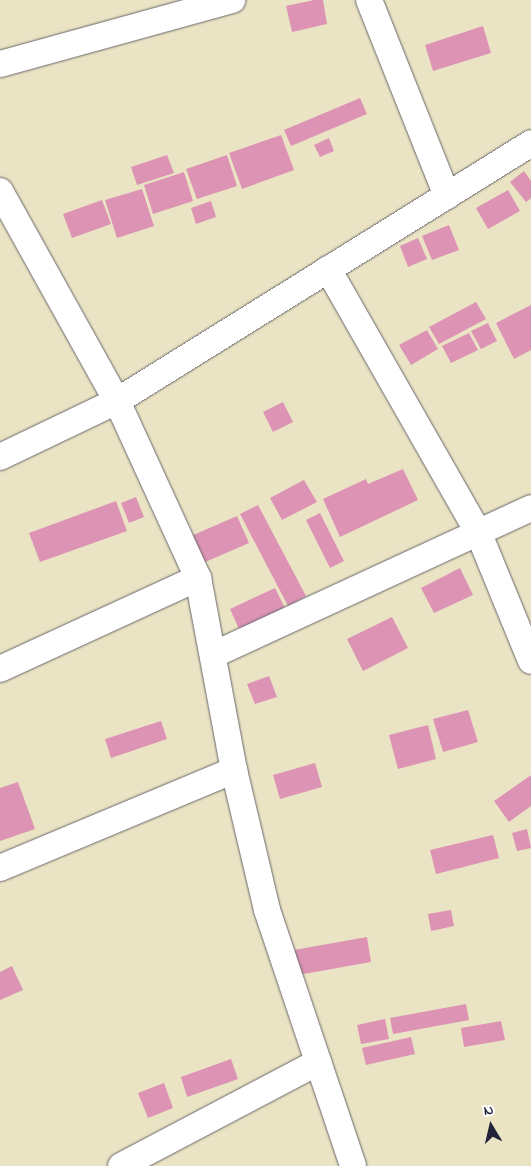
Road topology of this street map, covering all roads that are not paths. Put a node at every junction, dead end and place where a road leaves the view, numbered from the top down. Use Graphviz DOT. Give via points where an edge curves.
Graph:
graph roads {
  1 [pos="232,0"];
  2 [pos="369,0"];
  3 [pos="0,64"];
  4 [pos="531,143"];
  5 [pos="0,191"];
  6 [pos="447,196"];
  7 [pos="328,269"];
  8 [pos="117,401"];
  9 [pos="0,457"];
  10 [pos="531,508"];
  11 [pos="479,534"];
  12 [pos="198,578"];
  13 [pos="213,655"];
  14 [pos="531,661"];
  15 [pos="0,669"];
  16 [pos="234,770"];
  17 [pos="0,868"];
  18 [pos="318,1062"];
  19 [pos="122,1166"];
  20 [pos="353,1166"];
  1 -- 3 [label="street"];
  2 -- 6 [label="street"];
  4 -- 6 [label="street"];
  5 -- 8 [label="street"];
  6 -- 7 [label="street"];
  7 -- 8 [label="street"];
  7 -- 11 [label="street"];
  8 -- 9 [label="street"];
  8 -- 12 [label="street"];
  10 -- 11 [label="street"];
  11 -- 13 [label="street"];
  11 -- 14 [label="street"];
  12 -- 13 [label="street"];
  12 -- 15 [label="street"];
  13 -- 16 [label="street"];
  16 -- 17 [label="street"];
  16 -- 18 [label="street" via="267,910"];
  18 -- 19 [label="street"];
  18 -- 20 [label="street"];
}
